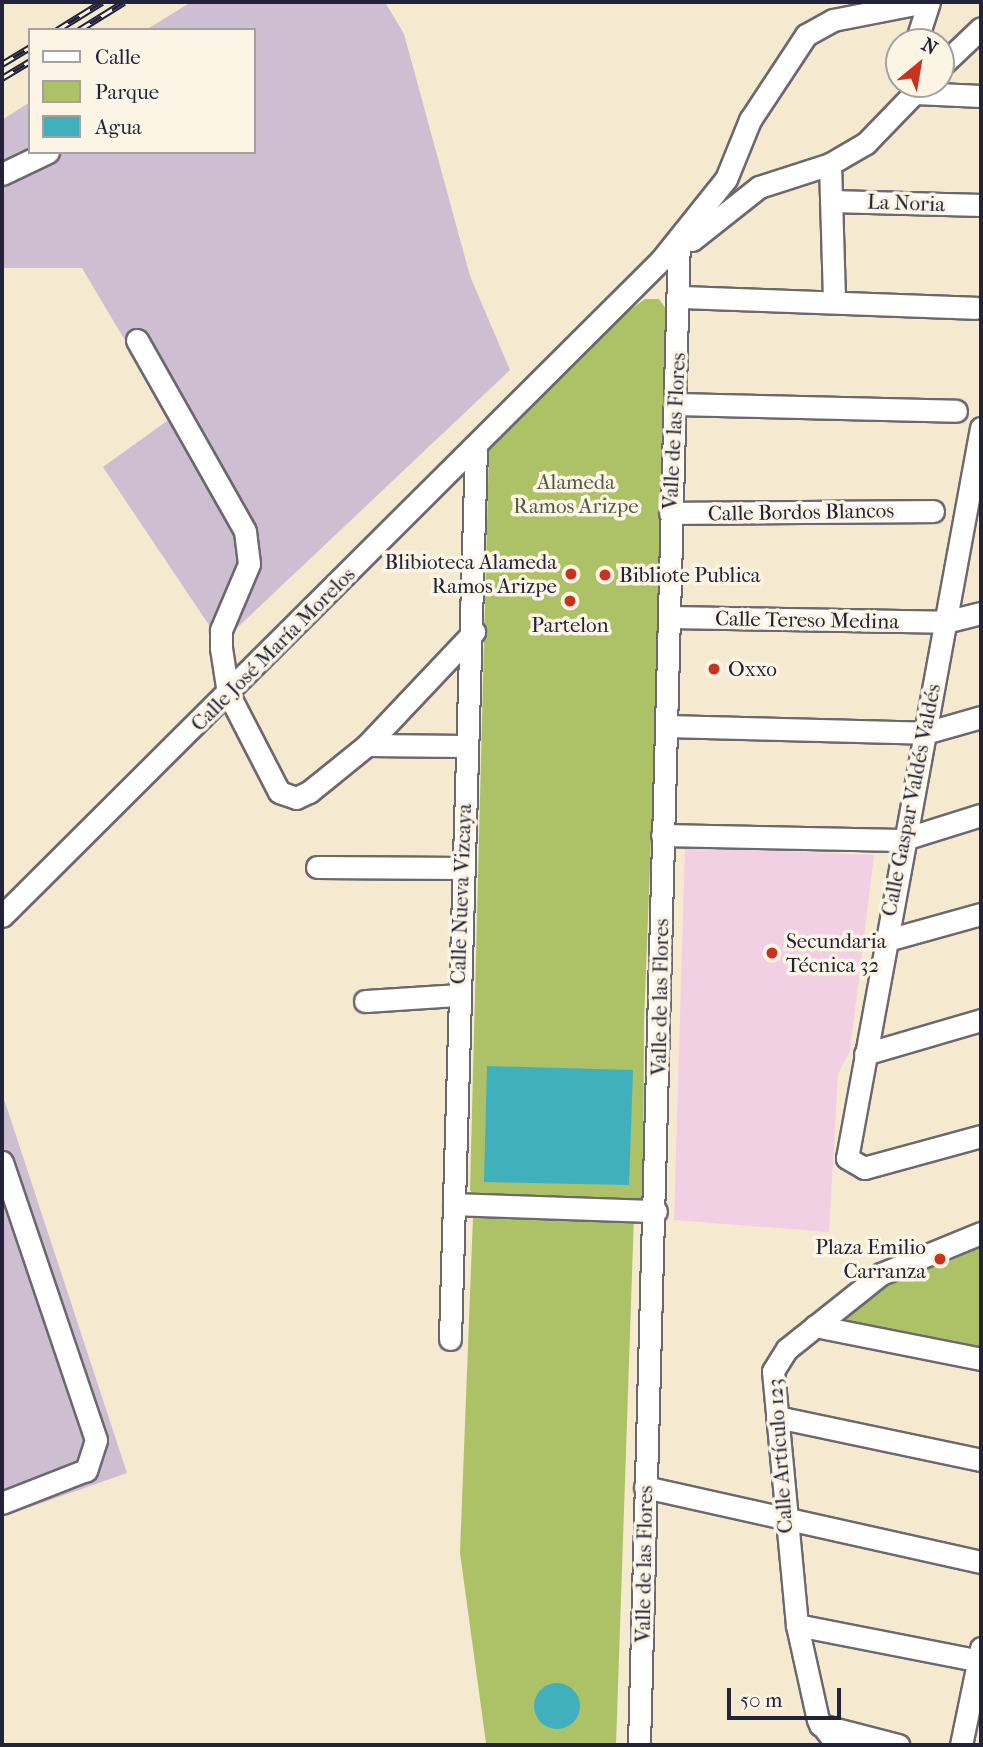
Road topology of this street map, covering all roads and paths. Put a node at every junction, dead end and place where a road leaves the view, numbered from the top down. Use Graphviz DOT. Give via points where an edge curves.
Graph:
graph roads {
  1 [pos="927,2"];
  2 [pos="920,28"];
  3 [pos="981,28"];
  4 [pos="955,52"];
  5 [pos="955,92"];
  6 [pos="981,96"];
  7 [pos="908,98"];
  8 [pos="43,154"];
  9 [pos="830,164"];
  10 [pos="2,174"];
  11 [pos="831,201"];
  12 [pos="981,205"];
  13 [pos="679,244"];
  14 [pos="679,297"];
  15 [pos="834,299"];
  16 [pos="976,308"];
  17 [pos="137,340"];
  18 [pos="676,404"];
  19 [pos="956,411"];
  20 [pos="981,428"];
  21 [pos="476,449"];
  22 [pos="933,511"];
  23 [pos="670,513"];
  24 [pos="981,613"];
  25 [pos="669,617"];
  26 [pos="945,622"];
  27 [pos="474,632"];
  28 [pos="228,693"];
  29 [pos="981,717"];
  30 [pos="666,726"];
  31 [pos="925,733"];
  32 [pos="367,745"];
  33 [pos="466,746"];
  34 [pos="981,815"];
  35 [pos="662,835"];
  36 [pos="901,840"];
  37 [pos="317,867"];
  38 [pos="463,868"];
  39 [pos="981,914"];
  40 [pos="2,916"];
  41 [pos="884,941"];
  42 [pos="457,995"];
  43 [pos="365,1001"];
  44 [pos="981,1020"];
  45 [pos="865,1054"];
  46 [pos="981,1136"];
  47 [pos="2,1162"];
  48 [pos="454,1205"];
  49 [pos="656,1211"];
  50 [pos="981,1233"];
  51 [pos="815,1326"];
  52 [pos="450,1339"];
  53 [pos="981,1359"];
  54 [pos="777,1417"];
  55 [pos="981,1460"];
  56 [pos="645,1487"];
  57 [pos="2,1503"];
  58 [pos="783,1518"];
  59 [pos="981,1562"];
  60 [pos="797,1625"];
  61 [pos="980,1657"];
  62 [pos="820,1725"];
  63 [pos="639,1745"];
  64 [pos="836,1745"];
  65 [pos="898,1745"];
  66 [pos="961,1745"];
  1 -- 2 [label="street"];
  1 -- 13 [label="street, Calle José María Morelos" via="832,20 806,35 750,120 726,178"];
  3 -- 4 [label="street"];
  5 -- 6 [label="street"];
  7 -- 9 [label="street, Calle José María Morelos" via="866,143"];
  8 -- 10 [label="street"];
  9 -- 11 [label="street"];
  9 -- 13 [label="street, Calle José María Morelos" via="759,187"];
  11 -- 12 [label="street, La Noria"];
  11 -- 15 [label="street"];
  13 -- 14 [label="street, Valle de las Flores"];
  13 -- 21 [label="street, Calle José María Morelos"];
  14 -- 15 [label="street"];
  14 -- 18 [label="street, Valle de las Flores"];
  15 -- 16 [label="street"];
  17 -- 28 [label="street" via="245,531 249,564 221,630"];
  18 -- 19 [label="street"];
  18 -- 23 [label="street, Valle de las Flores"];
  20 -- 26 [label="street, Calle Gaspar Valdés Valdés"];
  21 -- 27 [label="street, Calle Nueva Vizcaya"];
  21 -- 28 [label="street, Calle José María Morelos"];
  22 -- 23 [label="street, Calle Bordos Blancos"];
  23 -- 25 [label="street, Valle de las Flores"];
  24 -- 26 [label="street, Calle Tereso Medina"];
  25 -- 26 [label="street, Calle Tereso Medina"];
  25 -- 30 [label="street, Valle de las Flores"];
  26 -- 31 [label="street, Calle Gaspar Valdés Valdés"];
  27 -- 32 [label="street"];
  27 -- 33 [label="street, Calle Nueva Vizcaya"];
  28 -- 32 [label="street" via="279,792 296,797 309,792"];
  28 -- 40 [label="street, Calle José María Morelos"];
  29 -- 31 [label="street"];
  30 -- 31 [label="street"];
  30 -- 35 [label="street, Valle de las Flores"];
  31 -- 36 [label="street, Calle Gaspar Valdés Valdés"];
  32 -- 33 [label="street"];
  33 -- 38 [label="street, Calle Nueva Vizcaya"];
  34 -- 36 [label="street"];
  35 -- 36 [label="street"];
  35 -- 49 [label="street, Valle de las Flores"];
  36 -- 41 [label="street, Calle Gaspar Valdés Valdés"];
  37 -- 38 [label="street"];
  38 -- 42 [label="street, Calle Nueva Vizcaya"];
  39 -- 41 [label="street"];
  41 -- 45 [label="street, Calle Gaspar Valdés Valdés"];
  42 -- 43 [label="street"];
  42 -- 48 [label="street, Calle Nueva Vizcaya"];
  44 -- 45 [label="street"];
  45 -- 46 [label="street, Calle Gaspar Valdés Valdés" via="847,1158 852,1164 864,1168"];
  47 -- 57 [label="street" via="96,1440 80,1474"];
  48 -- 49 [label="street"];
  48 -- 52 [label="street, Calle Nueva Vizcaya"];
  49 -- 56 [label="street, Valle de las Flores"];
  50 -- 51 [label="street, Calle Artículo 123" via="881,1275"];
  51 -- 53 [label="street"];
  51 -- 54 [label="street, Calle Artículo 123" via="772,1371"];
  54 -- 55 [label="street"];
  54 -- 58 [label="street, Calle Artículo 123"];
  56 -- 58 [label="street"];
  56 -- 63 [label="street, Valle de las Flores"];
  58 -- 59 [label="street"];
  58 -- 60 [label="street, Calle Artículo 123"];
  60 -- 61 [label="street"];
  60 -- 62 [label="street, Calle Artículo 123"];
  61 -- 66 [label="street"];
  62 -- 64 [label="street, Calle Artículo 123"];
  62 -- 65 [label="street"];
}
